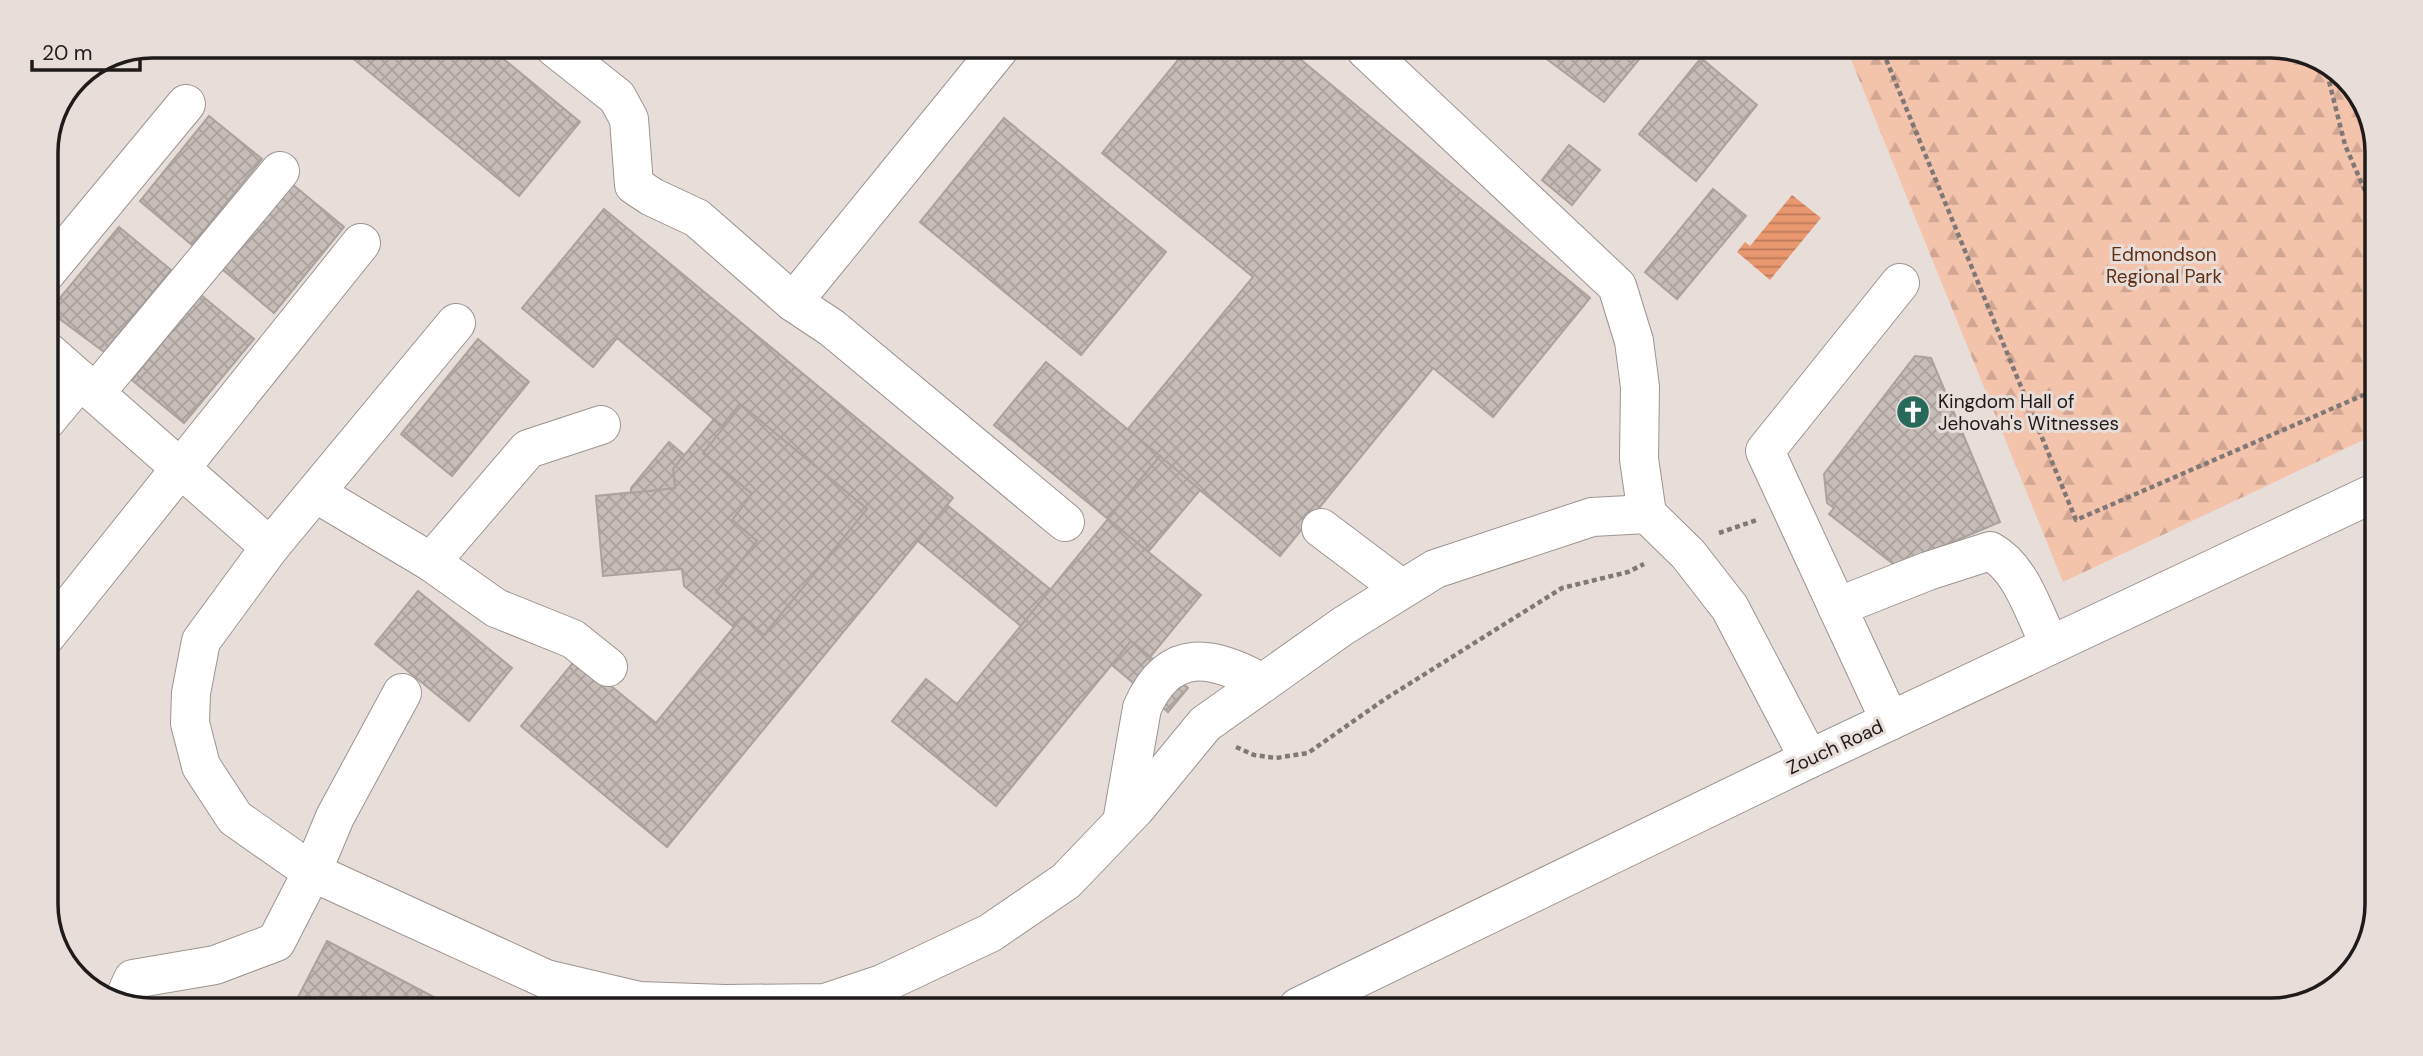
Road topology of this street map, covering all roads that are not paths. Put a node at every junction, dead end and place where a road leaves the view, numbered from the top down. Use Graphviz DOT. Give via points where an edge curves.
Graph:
graph roads {
  1 [pos="568,58"];
  2 [pos="992,58"];
  3 [pos="1375,58"];
  4 [pos="186,104"];
  5 [pos="280,171"];
  6 [pos="361,243"];
  7 [pos="58,259"];
  8 [pos="1900,283"];
  9 [pos="793,302"];
  10 [pos="456,323"];
  11 [pos="58,361"];
  12 [pos="88,387"];
  13 [pos="58,411"];
  14 [pos="601,425"];
  15 [pos="179,467"];
  16 [pos="317,494"];
  17 [pos="2365,497"];
  18 [pos="1647,514"];
  19 [pos="1065,522"];
  20 [pos="1321,527"];
  21 [pos="270,547"];
  22 [pos="431,562"];
  23 [pos="1402,589"];
  24 [pos="1837,607"];
  25 [pos="58,621"];
  26 [pos="2050,645"];
  27 [pos="608,667"];
  28 [pos="1263,683"];
  29 [pos="402,693"];
  30 [pos="1890,721"];
  31 [pos="1809,759"];
  32 [pos="1121,824"];
  33 [pos="312,872"];
  34 [pos="126,994"];
  35 [pos="887,995"];
  36 [pos="617,998"];
  37 [pos="867,998"];
  38 [pos="1317,998"];
  1 -- 9 [label="street" via="617,97 629,119 634,185 697,218"];
  2 -- 9 [label="street"];
  3 -- 18 [label="street" via="1617,286 1634,341 1640,387 1639,459"];
  4 -- 7 [label="street"];
  5 -- 12 [label="street"];
  6 -- 15 [label="street"];
  8 -- 24 [label="street" via="1765,451"];
  9 -- 19 [label="street" via="832,328"];
  10 -- 16 [label="street"];
  11 -- 12 [label="street"];
  12 -- 13 [label="street"];
  12 -- 15 [label="street"];
  14 -- 22 [label="street" via="528,449"];
  15 -- 21 [label="street"];
  15 -- 25 [label="street"];
  16 -- 21 [label="street"];
  16 -- 22 [label="street"];
  17 -- 26 [label="street, Zouch Road"];
  18 -- 23 [label="street" via="1592,517 1435,569"];
  18 -- 31 [label="street" via="1681,547 1730,608"];
  20 -- 23 [label="street"];
  21 -- 33 [label="street" via="201,641 190,723 201,766 235,818"];
  22 -- 27 [label="street" via="496,608 573,639"];
  23 -- 28 [label="street"];
  24 -- 26 [label="street" via="1990,551 2005,559 2015,574"];
  24 -- 30 [label="street"];
  26 -- 30 [label="street, Zouch Road"];
  28 -- 32 [label="street" via="1205,723"];
  28 -- 32 [label="street" via="1229,665 1207,660 1168,672 1142,708"];
  29 -- 33 [label="street" via="335,817"];
  30 -- 31 [label="street, Zouch Road"];
  31 -- 38 [label="street, Zouch Road"];
  32 -- 35 [label="street" via="1066,881"];
  33 -- 34 [label="street" via="276,942 215,965 133,979"];
  33 -- 36 [label="street" via="545,979"];
  35 -- 37 [label="street"];
}
